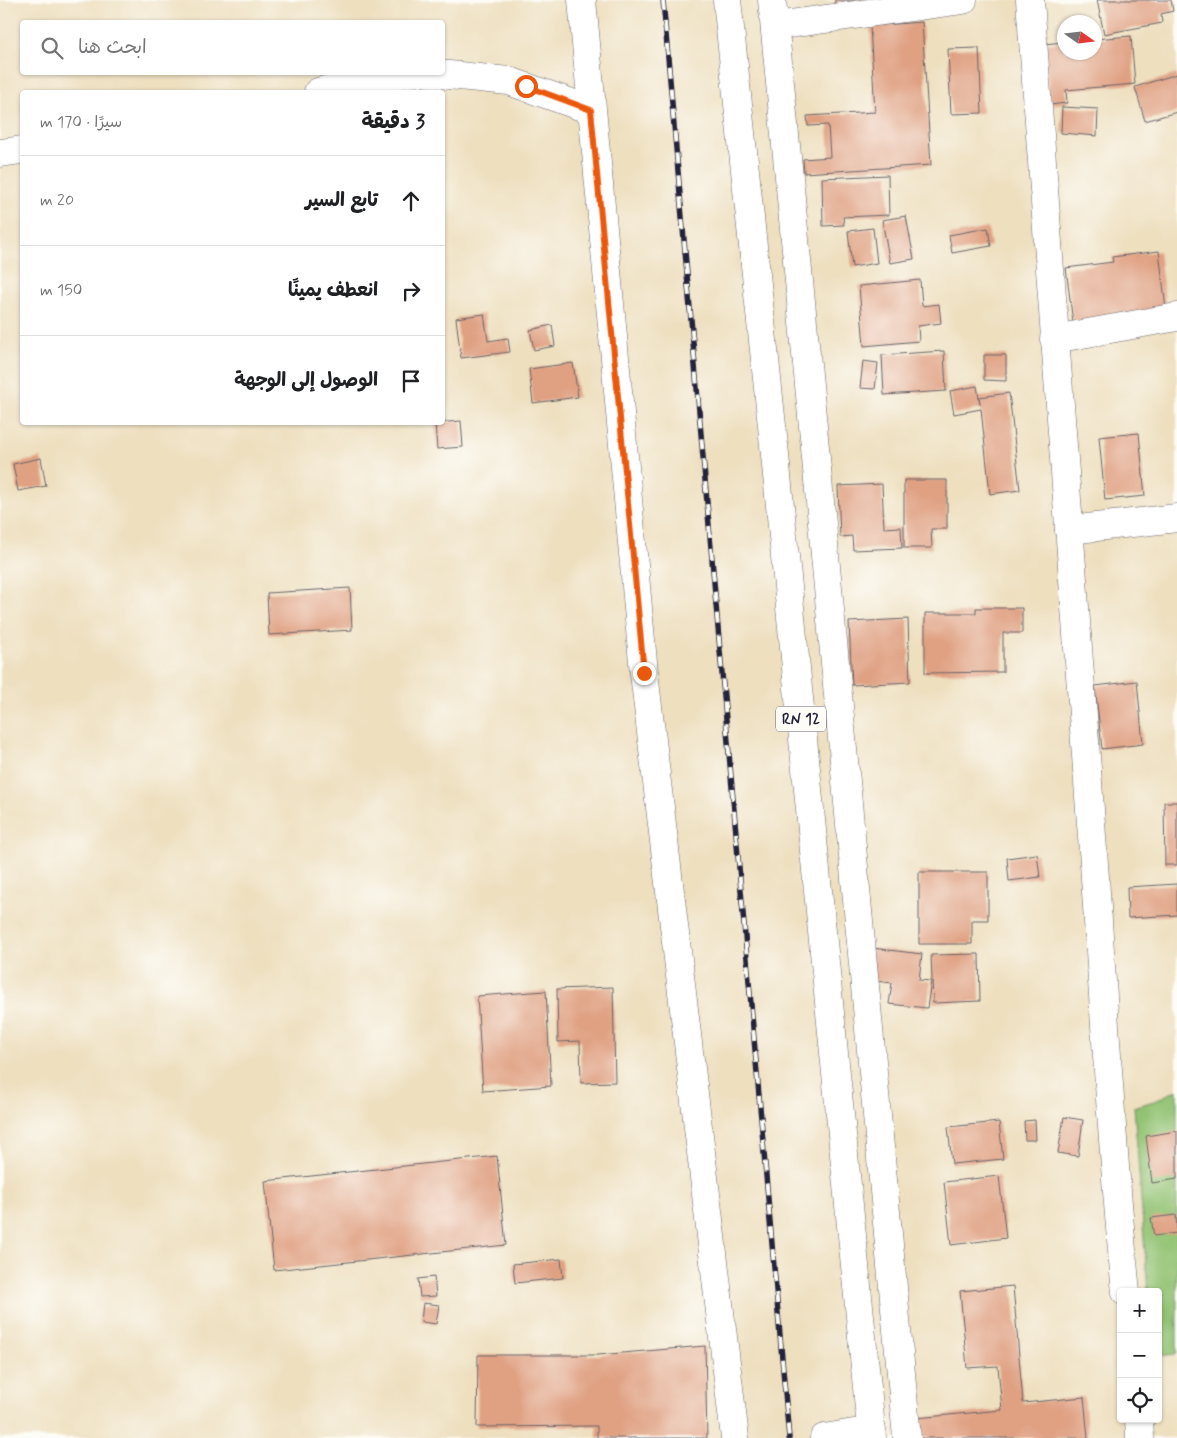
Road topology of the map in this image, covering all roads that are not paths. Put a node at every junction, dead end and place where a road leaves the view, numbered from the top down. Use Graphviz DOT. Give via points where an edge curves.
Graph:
graph roads {
  1 [pos="582,0"];
  2 [pos="727,0"];
  3 [pos="963,0"];
  4 [pos="1030,0"];
  5 [pos="773,13"];
  6 [pos="401,75"];
  7 [pos="445,75"];
  8 [pos="325,90"];
  9 [pos="591,110"];
  10 [pos="20,150"];
  11 [pos="0,153"];
  12 [pos="1177,317"];
  13 [pos="1054,338"];
  14 [pos="1177,518"];
  15 [pos="1069,530"];
  16 [pos="1126,1288"];
  17 [pos="1139,1423"];
  18 [pos="872,1434"];
  19 [pos="735,1438"];
  20 [pos="824,1438"];
  21 [pos="907,1438"];
  22 [pos="1140,1438"];
  1 -- 9 [label="main road"];
  2 -- 18 [label="main road, RN 12"];
  3 -- 5 [label="main road"];
  4 -- 13 [label="main road"];
  5 -- 21 [label="main road, RN 12"];
  6 -- 8 [label="main road"];
  7 -- 9 [label="main road" via="509,81"];
  9 -- 19 [label="main road" via="644,673"];
  10 -- 11 [label="main road"];
  12 -- 13 [label="main road"];
  13 -- 15 [label="main road"];
  14 -- 15 [label="main road"];
  15 -- 16 [label="main road"];
  17 -- 22 [label="main road"];
  18 -- 20 [label="main road"];
}
